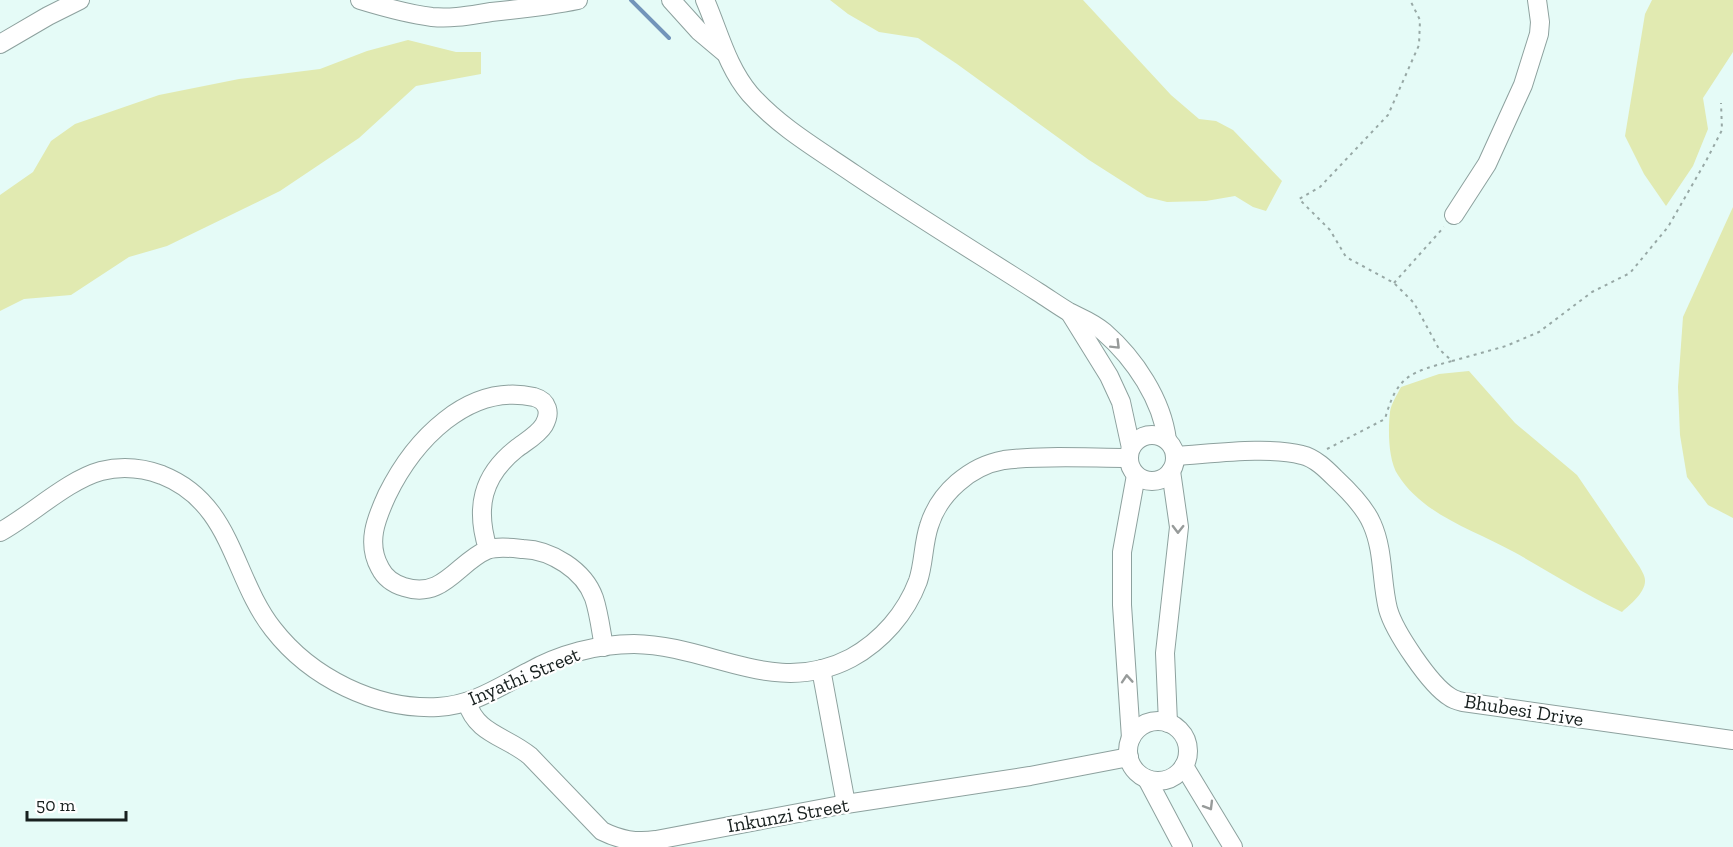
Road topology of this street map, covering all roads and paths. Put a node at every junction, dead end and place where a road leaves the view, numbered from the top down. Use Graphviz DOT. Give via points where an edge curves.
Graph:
graph roads {
  1 [pos="80,0"];
  2 [pos="360,0"];
  3 [pos="578,0"];
  4 [pos="671,0"];
  5 [pos="705,0"];
  6 [pos="1410,0"];
  7 [pos="1537,0"];
  8 [pos="488,6"];
  9 [pos="0,44"];
  10 [pos="725,53"];
  11 [pos="1721,103"];
  12 [pos="1454,215"];
  13 [pos="1394,283"];
  14 [pos="1069,312"];
  15 [pos="1452,362"];
  16 [pos="1130,453"];
  17 [pos="1171,456"];
  18 [pos="1312,459"];
  19 [pos="1136,475"];
  20 [pos="0,532"];
  21 [pos="488,549"];
  22 [pos="604,647"];
  23 [pos="821,669"];
  24 [pos="467,702"];
  25 [pos="1167,723"];
  26 [pos="1131,738"];
  27 [pos="1733,740"];
  28 [pos="1129,757"];
  29 [pos="1184,766"];
  30 [pos="1147,779"];
  31 [pos="846,804"];
  32 [pos="1183,847"];
  33 [pos="1233,847"];
  1 -- 9 [label="street"];
  2 -- 8 [label="street" via="432,17 461,18"];
  3 -- 8 [label="street" via="541,8"];
  4 -- 10 [label="street"];
  5 -- 10 [label="street"];
  6 -- 13 [label="path" via="1420,20 1419,45 1388,115 1320,187 1299,199 1330,230 1346,257"];
  7 -- 12 [label="street" via="1539,34 1523,85 1487,164"];
  10 -- 14 [label="street" via="749,92 767,112 896,202"];
  11 -- 15 [label="path" via="1722,130 1706,161 1668,227 1630,273 1592,292 1539,332"];
  12 -- 13 [label="path"];
  13 -- 15 [label="path" via="1414,303 1439,349"];
  14 -- 16 [label="street" via="1121,402"];
  14 -- 17 [label="street, one-way" via="1103,331 1129,358 1165,422"];
  15 -- 18 [label="path" via="1418,370 1399,384 1385,419"];
  16 -- 17 [label="street" via="1135,442 1155,435"];
  16 -- 19 [label="street"];
  16 -- 23 [label="street, Inyathi Street" via="1002,460 968,474 944,498 929,526 920,577 904,612 874,643"];
  17 -- 18 [label="street, Bhubesi Drive" via="1266,451"];
  17 -- 19 [label="street" via="1161,480 1148,481"];
  17 -- 25 [label="street, one-way" via="1179,527 1166,642"];
  18 -- 27 [label="street, Bhubesi Drive" via="1349,491 1372,522 1388,611 1420,666 1450,698"];
  26 -- 19 [label="street, one-way" via="1122,552"];
  20 -- 24 [label="street, Inyathi Street" via="73,482 99,471 147,469 185,486 216,518 272,628 307,663 332,680 385,701 438,707"];
  21 -- 21 [label="street" via="441,584 409,589 388,579 380,568 374,554 374,526 397,474 427,436 448,418 479,401 510,396 542,400 548,412 543,426 503,460 482,499 482,532"];
  21 -- 22 [label="street" via="530,549 566,563 594,597"];
  22 -- 23 [label="street, Inyathi Street" via="657,645 788,674"];
  22 -- 24 [label="street, Inyathi Street" via="561,656"];
  23 -- 31 [label="street"];
  24 -- 31 [label="street, Inkunzi Street" via="475,721 518,746 595,824 618,838 656,840"];
  25 -- 26 [label="street" via="1151,722"];
  25 -- 29 [label="street" via="1176,726 1186,740"];
  26 -- 28 [label="street"];
  28 -- 30 [label="street" via="1138,774"];
  28 -- 31 [label="street, Inkunzi Street"];
  29 -- 30 [label="street" via="1164,781"];
  29 -- 33 [label="street, one-way"];
  30 -- 32 [label="street"];
}
